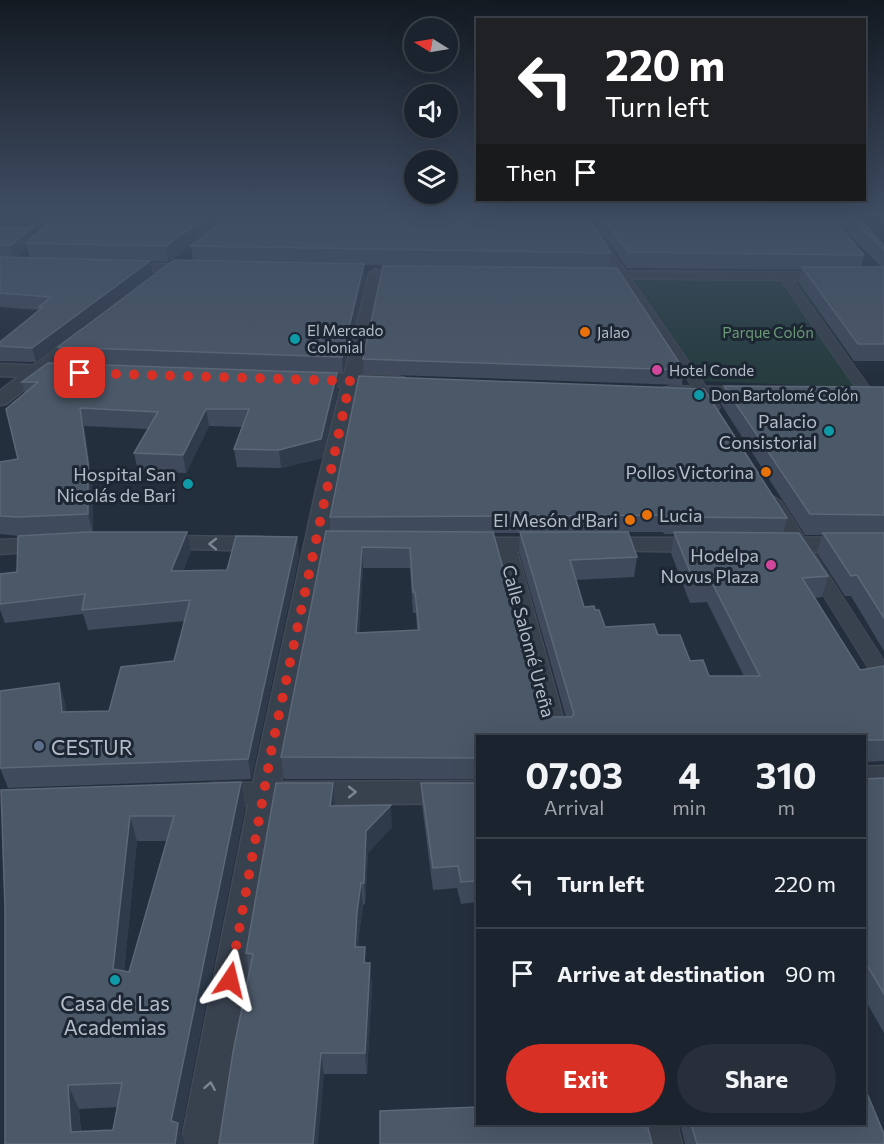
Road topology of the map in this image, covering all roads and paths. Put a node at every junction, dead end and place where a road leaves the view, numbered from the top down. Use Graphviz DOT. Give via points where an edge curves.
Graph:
graph roads {
  1 [pos="169,269"];
  2 [pos="183,269"];
  3 [pos="618,269"];
  4 [pos="204,270"];
  5 [pos="376,272"];
  6 [pos="576,275"];
  7 [pos="622,275"];
  8 [pos="785,277"];
  9 [pos="880,277"];
  10 [pos="151,283"];
  11 [pos="97,324"];
  12 [pos="0,370"];
  13 [pos="34,372"];
  14 [pos="93,374"];
  15 [pos="280,379"];
  16 [pos="350,381"];
  17 [pos="421,384"];
  18 [pos="646,392"];
  19 [pos="705,395"];
  20 [pos="775,395"];
  21 [pos="845,395"];
  22 [pos="876,396"];
  23 [pos="0,400"];
  24 [pos="724,425"];
  25 [pos="763,485"];
  26 [pos="140,543"];
  27 [pos="70,544"];
  28 [pos="884,544"];
  29 [pos="305,545"];
  30 [pos="444,545"];
  31 [pos="504,545"];
  32 [pos="729,545"];
  33 [pos="753,545"];
  34 [pos="801,545"];
  35 [pos="0,547"];
  36 [pos="884,677"];
  37 [pos="555,735"];
  38 [pos="884,777"];
  39 [pos="866,778"];
  40 [pos="263,792"];
  41 [pos="476,792"];
  42 [pos="192,795"];
  43 [pos="658,1125"];
  44 [pos="200,1144"];
  45 [pos="663,1144"];
  1 -- 10 [label="street"];
  2 -- 4 [label="street"];
  3 -- 7 [label="street"];
  5 -- 16 [label="street"];
  6 -- 7 [label="street"];
  7 -- 8 [label="street"];
  7 -- 19 [label="street"];
  8 -- 9 [label="street"];
  8 -- 22 [label="street"];
  11 -- 13 [label="street"];
  12 -- 13 [label="street"];
  13 -- 14 [label="street"];
  13 -- 23 [label="street"];
  15 -- 16 [label="street"];
  16 -- 17 [label="street"];
  16 -- 29 [label="street"];
  18 -- 19 [label="street"];
  19 -- 20 [label="street"];
  19 -- 24 [label="street"];
  21 -- 22 [label="street"];
  25 -- 34 [label="street"];
  29 -- 26 [label="street, one-way"];
  27 -- 35 [label="street"];
  28 -- 34 [label="street"];
  29 -- 40 [label="street"];
  30 -- 31 [label="street"];
  31 -- 32 [label="street"];
  31 -- 37 [label="street, Calle Salomé Ureña"];
  33 -- 34 [label="street"];
  34 -- 36 [label="street"];
  38 -- 39 [label="street"];
  40 -- 41 [label="street, one-way"];
  40 -- 42 [label="street"];
  44 -- 40 [label="street, one-way"];
  43 -- 45 [label="street"];
}
